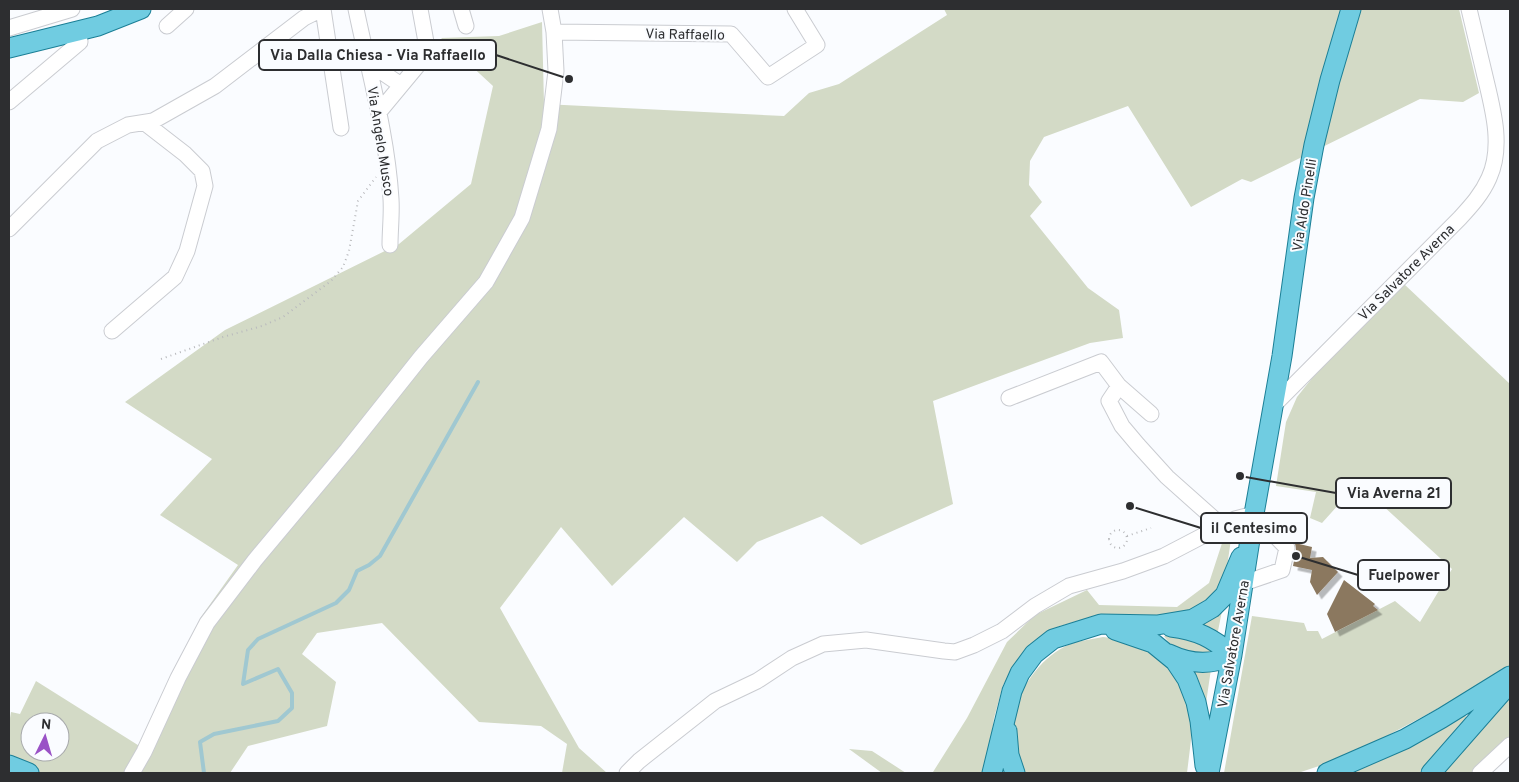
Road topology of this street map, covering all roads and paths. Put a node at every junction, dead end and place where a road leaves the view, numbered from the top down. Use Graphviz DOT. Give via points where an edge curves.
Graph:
graph roads {
  1 [pos="72,9"];
  2 [pos="141,9"];
  3 [pos="186,9"];
  4 [pos="323,9"];
  5 [pos="356,9"];
  6 [pos="420,9"];
  7 [pos="461,9"];
  8 [pos="550,9"];
  9 [pos="795,9"];
  10 [pos="1351,9"];
  11 [pos="1469,9"];
  12 [pos="167,26"];
  13 [pos="466,26"];
  14 [pos="9,28"];
  15 [pos="79,31"];
  16 [pos="554,32"];
  17 [pos="9,48"];
  18 [pos="367,62"];
  19 [pos="401,85"];
  20 [pos="9,102"];
  21 [pos="379,112"];
  22 [pos="144,123"];
  23 [pos="342,128"];
  24 [pos="387,162"];
  25 [pos="9,229"];
  26 [pos="390,245"];
  27 [pos="112,331"];
  28 [pos="161,358"];
  29 [pos="1119,386"];
  30 [pos="1009,398"];
  31 [pos="1273,406"];
  32 [pos="1151,414"];
  33 [pos="1254,514"];
  34 [pos="1222,526"];
  35 [pos="1151,528"];
  36 [pos="1252,533"];
  37 [pos="1127,536"];
  38 [pos="1244,583"];
  39 [pos="1157,625"];
  40 [pos="1092,627"];
  41 [pos="1163,651"];
  42 [pos="1232,655"];
  43 [pos="1510,676"];
  44 [pos="1510,683"];
  45 [pos="1006,710"];
  46 [pos="1510,746"];
  47 [pos="9,764"];
  48 [pos="29,773"];
  49 [pos="132,773"];
  50 [pos="627,773"];
  51 [pos="992,773"];
  52 [pos="1015,773"];
  53 [pos="1208,773"];
  54 [pos="1327,773"];
  55 [pos="1431,773"];
  56 [pos="1480,773"];
  1 -- 14 [label="street"];
  2 -- 15 [label="main road"];
  3 -- 12 [label="street"];
  4 -- 22 [label="street" via="304,18 215,86"];
  4 -- 23 [label="street"];
  5 -- 18 [label="street, Via Angelo Musco"];
  6 -- 19 [label="street" via="428,53"];
  7 -- 13 [label="street"];
  8 -- 16 [label="street"];
  9 -- 16 [label="street, Via Raffaello" via="817,45 768,77 731,34"];
  10 -- 31 [label="main road, Via Aldo Pinelli" via="1314,145"];
  11 -- 31 [label="street, Via Salvatore Averna" via="1494,119 1496,140 1489,178 1478,198 1460,218"];
  15 -- 17 [label="main road"];
  15 -- 20 [label="street" via="80,42"];
  16 -- 49 [label="street" via="556,71 549,129 522,218 486,282 421,357 207,623"];
  18 -- 19 [label="street"];
  18 -- 21 [label="street, Via Angelo Musco"];
  19 -- 21 [label="street"];
  21 -- 24 [label="street, Via Angelo Musco"];
  22 -- 25 [label="street" via="128,125 97,141"];
  22 -- 27 [label="street" via="185,154 202,172 205,186 187,251 175,277"];
  24 -- 26 [label="street, Via Angelo Musco" via="391,200"];
  24 -- 28 [label="path" via="358,201 349,251 343,267 331,281 283,317"];
  29 -- 30 [label="street" via="1101,362"];
  29 -- 32 [label="street"];
  29 -- 34 [label="street" via="1109,401 1122,426 1167,477"];
  31 -- 33 [label="main road, Via Salvatore Averna"];
  33 -- 34 [label="street"];
  33 -- 36 [label="main road, Via Salvatore Averna"];
  33 -- 38 [label="street" via="1287,548 1282,570"];
  34 -- 50 [label="street" via="1164,556 1069,586 1002,631 955,652 866,640 824,644 715,700"];
  35 -- 37 [label="path"];
  36 -- 38 [label="main road, Via Salvatore Averna"];
  36 -- 39 [label="main road" via="1225,595 1212,608 1192,619"];
  37 -- 37 [label="path" via="1123,531 1114,530 1109,534 1109,541 1119,548 1126,543"];
  38 -- 42 [label="main road, Via Salvatore Averna"];
  39 -- 40 [label="main road" via="1101,624"];
  39 -- 42 [label="main road" via="1201,633"];
  40 -- 41 [label="main road" via="1153,642"];
  40 -- 45 [label="main road" via="1053,639 1034,654 1020,673"];
  41 -- 42 [label="main road" via="1181,660 1202,663 1212,663"];
  41 -- 53 [label="main road" via="1175,661 1187,679 1196,702"];
  42 -- 53 [label="main road, Via Salvatore Averna"];
  43 -- 54 [label="main road" via="1405,739"];
  44 -- 55 [label="main road"];
  45 -- 51 [label="main road"];
  45 -- 52 [label="main road" via="1009,755"];
  46 -- 56 [label="street"];
  47 -- 48 [label="main road"];
}
